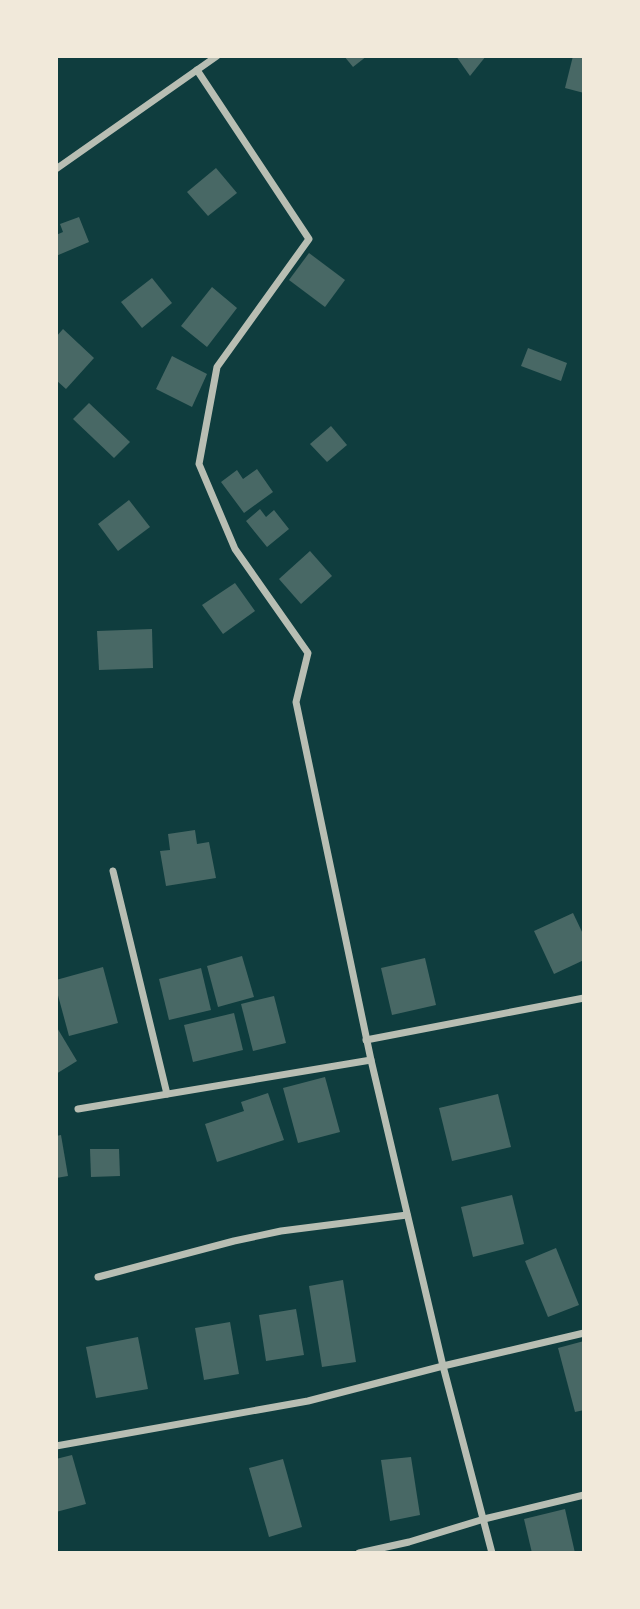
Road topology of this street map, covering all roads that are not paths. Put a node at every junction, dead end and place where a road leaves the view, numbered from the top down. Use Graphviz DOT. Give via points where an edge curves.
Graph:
graph roads {
  1 [pos="217,56"];
  2 [pos="197,70"];
  3 [pos="56,169"];
  4 [pos="113,871"];
  5 [pos="584,998"];
  6 [pos="366,1040"];
  7 [pos="370,1060"];
  8 [pos="167,1094"];
  9 [pos="78,1109"];
  10 [pos="407,1215"];
  11 [pos="98,1277"];
  12 [pos="584,1333"];
  13 [pos="443,1366"];
  14 [pos="56,1446"];
  15 [pos="584,1495"];
  16 [pos="484,1519"];
  17 [pos="359,1553"];
  18 [pos="492,1553"];
  1 -- 2 [label="street"];
  2 -- 3 [label="street"];
  2 -- 6 [label="street" via="309,239 217,367 199,464 235,549 308,653 296,702"];
  4 -- 8 [label="street"];
  5 -- 6 [label="street"];
  6 -- 7 [label="street"];
  7 -- 8 [label="street"];
  7 -- 10 [label="street"];
  8 -- 9 [label="street"];
  10 -- 11 [label="street" via="281,1231"];
  10 -- 13 [label="street"];
  12 -- 13 [label="street"];
  13 -- 14 [label="street" via="308,1401"];
  13 -- 16 [label="street"];
  15 -- 16 [label="street"];
  16 -- 17 [label="street"];
  16 -- 18 [label="street"];
}
